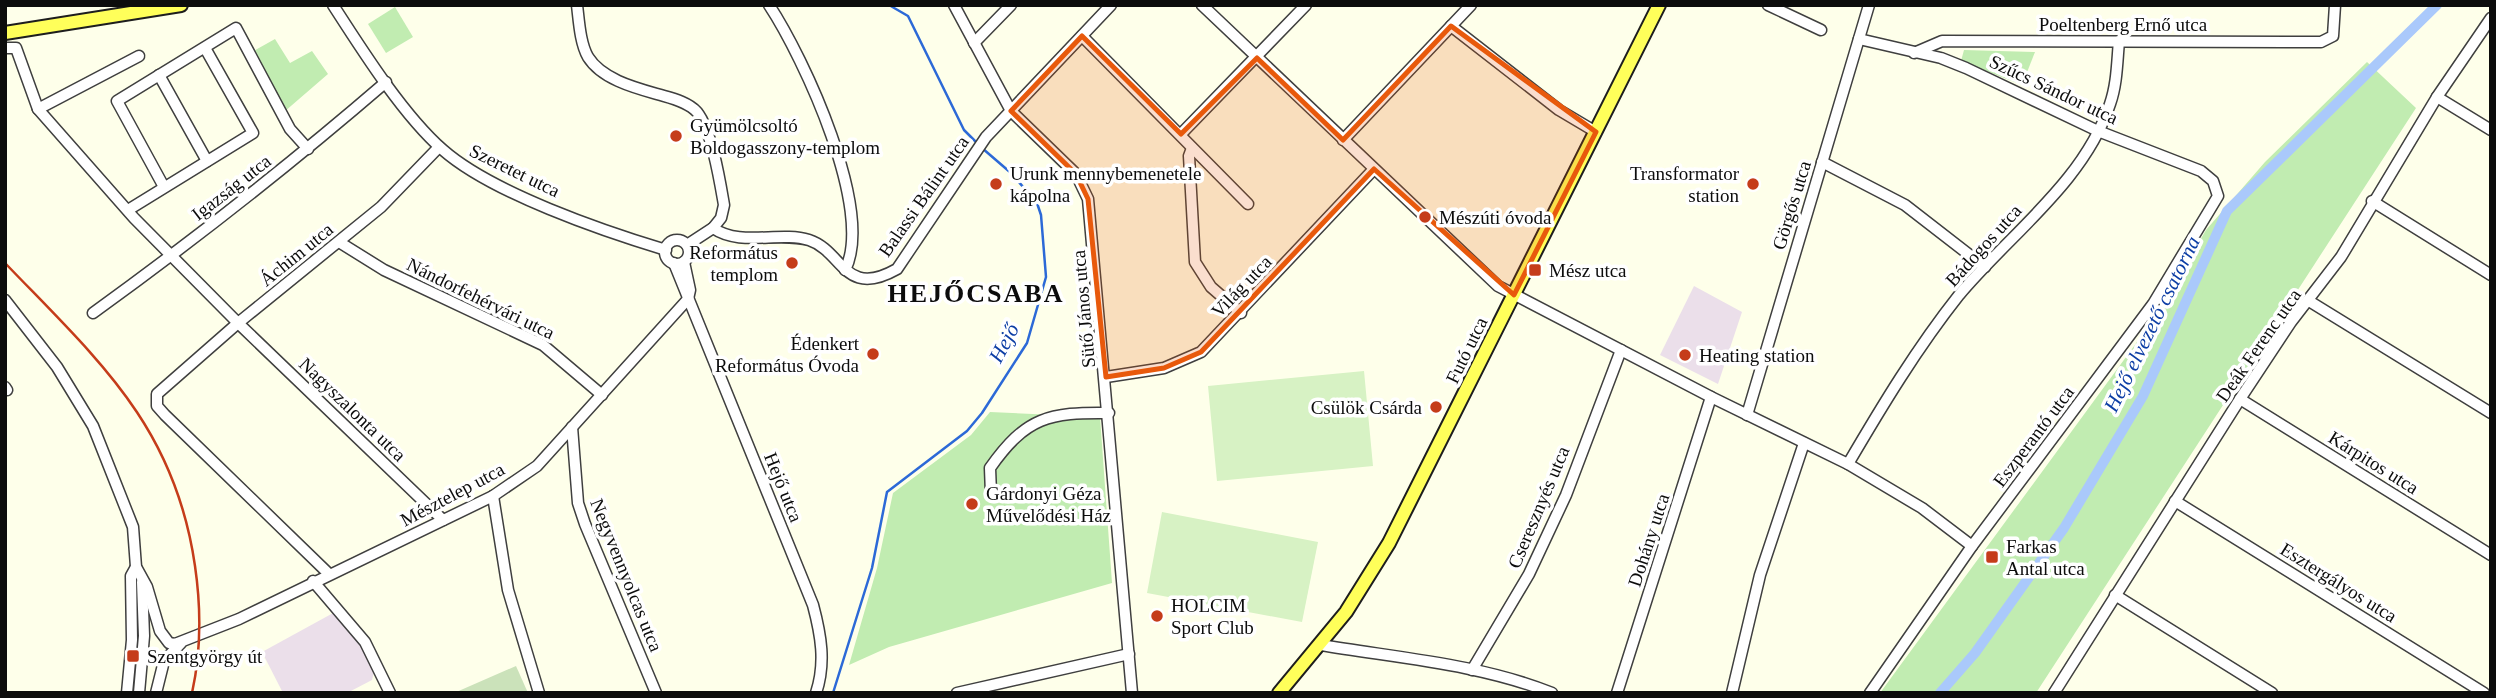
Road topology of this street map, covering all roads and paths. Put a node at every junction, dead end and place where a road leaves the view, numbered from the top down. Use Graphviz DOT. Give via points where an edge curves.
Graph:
graph roads {
  1 [pos="181,5"];
  2 [pos="333,5"];
  3 [pos="769,5"];
  4 [pos="954,5"];
  5 [pos="1011,5"];
  6 [pos="1111,5"];
  7 [pos="1202,5"];
  8 [pos="1306,5"];
  9 [pos="1471,5"];
  10 [pos="1659,5"];
  11 [pos="1768,5"];
  12 [pos="1869,5"];
  13 [pos="2335,5"];
  14 [pos="579,6"];
  15 [pos="2491,18"];
  16 [pos="1451,26"];
  17 [pos="1821,30"];
  18 [pos="5,33"];
  19 [pos="1082,36"];
  20 [pos="1858,40"];
  21 [pos="2119,41"];
  22 [pos="974,44"];
  23 [pos="5,48"];
  24 [pos="205,48"];
  25 [pos="1914,52"];
  26 [pos="139,56"];
  27 [pos="1257,58"];
  28 [pos="159,75"];
  29 [pos="386,82"];
  30 [pos="2437,97"];
  31 [pos="38,109"];
  32 [pos="1011,111"];
  33 [pos="2491,130"];
  34 [pos="2098,131"];
  35 [pos="1595,132"];
  36 [pos="1181,134"];
  37 [pos="1343,141"];
  38 [pos="439,147"];
  39 [pos="1192,148"];
  40 [pos="308,149"];
  41 [pos="207,161"];
  42 [pos="1822,162"];
  43 [pos="1374,169"];
  44 [pos="164,187"];
  45 [pos="2218,196"];
  46 [pos="2372,201"];
  47 [pos="1248,204"];
  48 [pos="128,209"];
  49 [pos="713,228"];
  50 [pos="339,242"];
  51 [pos="687,245"];
  52 [pos="666,250"];
  53 [pos="172,257"];
  54 [pos="679,262"];
  55 [pos="1985,267"];
  56 [pos="845,271"];
  57 [pos="2491,275"];
  58 [pos="1514,295"];
  59 [pos="688,299"];
  60 [pos="2309,301"];
  61 [pos="7,305"];
  62 [pos="93,313"];
  63 [pos="1241,313"];
  64 [pos="238,323"];
  65 [pos="1621,350"];
  66 [pos="1106,377"];
  67 [pos="603,395"];
  68 [pos="1711,397"];
  69 [pos="2240,399"];
  70 [pos="1109,413"];
  71 [pos="2491,413"];
  72 [pos="1747,415"];
  73 [pos="572,427"];
  74 [pos="1804,443"];
  75 [pos="1848,464"];
  76 [pos="991,494"];
  77 [pos="493,496"];
  78 [pos="2175,502"];
  79 [pos="443,520"];
  80 [pos="1972,546"];
  81 [pos="2491,555"];
  82 [pos="138,571"];
  83 [pos="329,574"];
  84 [pos="313,581"];
  85 [pos="2115,595"];
  86 [pos="181,643"];
  87 [pos="1321,645"];
  88 [pos="1129,654"];
  89 [pos="1472,670"];
  90 [pos="1524,682"];
  91 [pos="127,693"];
  92 [pos="139,693"];
  93 [pos="156,693"];
  94 [pos="390,693"];
  95 [pos="539,693"];
  96 [pos="656,693"];
  97 [pos="816,693"];
  98 [pos="957,693"];
  99 [pos="1132,693"];
  100 [pos="1279,693"];
  101 [pos="1519,693"];
  102 [pos="1552,693"];
  103 [pos="1617,693"];
  104 [pos="1732,693"];
  105 [pos="1870,693"];
  106 [pos="2054,693"];
  107 [pos="2272,693"];
  108 [pos="2484,693"];
  1 -- 18 [label="main road"];
  2 -- 29 [label="street, Szeretet utca"];
  3 -- 56 [label="street" via="813,88 845,178 854,244"];
  4 -- 22 [label="street, Sütő János utca"];
  5 -- 22 [label="street"];
  6 -- 19 [label="street, Balassi Bálint utca"];
  7 -- 27 [label="street"];
  8 -- 27 [label="street"];
  9 -- 16 [label="street"];
  10 -- 35 [label="main road, Futó utca"];
  11 -- 17 [label="street"];
  12 -- 20 [label="street, Görgős utca"];
  13 -- 21 [label="street, Poeltenberg Ernő utca" via="2333,36 2321,42"];
  14 -- 49 [label="street" via="578,21 588,58 626,84 684,102 697,112 724,205"];
  15 -- 30 [label="street, Deák Ferenc utca"];
  16 -- 35 [label="street" via="1559,110"];
  16 -- 37 [label="street"];
  19 -- 32 [label="street, Balassi Bálint utca"];
  19 -- 36 [label="street"];
  20 -- 25 [label="street, Szűcs Sándor utca"];
  20 -- 42 [label="street, Görgős utca"];
  21 -- 25 [label="street, Poeltenberg Ernő utca" via="1942,41"];
  21 -- 34 [label="street, Bádogos utca" via="2116,81"];
  22 -- 32 [label="street, Sütő János utca"];
  23 -- 31 [label="street" via="16,48"];
  24 -- 28 [label="street"];
  24 -- 40 [label="street" via="236,28 290,129"];
  24 -- 41 [label="street" via="253,133"];
  25 -- 34 [label="street, Szűcs Sándor utca" via="1966,68"];
  26 -- 31 [label="street"];
  27 -- 36 [label="street"];
  27 -- 37 [label="street"];
  28 -- 41 [label="street"];
  28 -- 44 [label="street" via="117,101"];
  29 -- 38 [label="street, Szeretet utca"];
  29 -- 40 [label="street, Igazság utca"];
  30 -- 33 [label="street"];
  30 -- 46 [label="street, Deák Ferenc utca"];
  31 -- 48 [label="street, Nagyszalonta utca"];
  32 -- 56 [label="street, Balassi Bálint utca" via="975,152 897,269 869,278"];
  32 -- 66 [label="street, Sütő János utca" via="1076,174 1088,199"];
  34 -- 45 [label="street, Szűcs Sándor utca" via="2201,171 2213,181"];
  34 -- 55 [label="street, Bádogos utca" via="2071,173"];
  35 -- 58 [label="main road, Futó utca"];
  36 -- 39 [label="street"];
  37 -- 43 [label="street"];
  38 -- 50 [label="street, Áchim utca" via="381,207"];
  38 -- 52 [label="street, Szeretet utca" via="469,170 525,196"];
  39 -- 47 [label="street"];
  39 -- 63 [label="street" via="1195,262 1211,287"];
  40 -- 53 [label="street, Igazság utca"];
  41 -- 44 [label="street"];
  42 -- 55 [label="street" via="1905,205"];
  42 -- 72 [label="street, Görgős utca"];
  43 -- 58 [label="street" via="1498,286"];
  43 -- 63 [label="street, Világ utca"];
  44 -- 48 [label="street"];
  45 -- 80 [label="street, Eszperantó utca" via="2153,304"];
  46 -- 57 [label="street"];
  46 -- 60 [label="street, Deák Ferenc utca" via="2341,257"];
  48 -- 53 [label="street, Nagyszalonta utca"];
  49 -- 51 [label="street"];
  49 -- 56 [label="street" via="766,240 812,241"];
  50 -- 64 [label="street, Áchim utca"];
  50 -- 67 [label="street, Nándorfehérvári utca" via="384,270 542,345"];
  51 -- 52 [label="street" via="675,241"];
  51 -- 54 [label="street" via="689,253"];
  52 -- 54 [label="street" via="667,257"];
  53 -- 62 [label="street, Igazság utca"];
  53 -- 64 [label="street, Nagyszalonta utca"];
  54 -- 59 [label="street, Hejő utca"];
  55 -- 75 [label="street, Bádogos utca" via="1928,335"];
  58 -- 65 [label="street"];
  58 -- 87 [label="main road, Futó utca" via="1390,544"];
  59 -- 67 [label="street, Mésztelep utca"];
  59 -- 97 [label="street, Hejő utca" via="813,605 822,639"];
  60 -- 69 [label="street, Deák Ferenc utca"];
  60 -- 71 [label="street"];
  61 -- 82 [label="street" via="57,367 93,426 133,527"];
  63 -- 66 [label="street, Világ utca" via="1191,359 1164,369"];
  64 -- 79 [label="street, Nagyszalonta utca"];
  64 -- 83 [label="street, Áchim utca" via="157,394 157,406"];
  65 -- 68 [label="street"];
  65 -- 89 [label="street, Cseresznyés utca" via="1566,495 1529,574"];
  66 -- 70 [label="street, Sütő János utca"];
  67 -- 73 [label="street, Mésztelep utca"];
  68 -- 72 [label="street"];
  68 -- 103 [label="street, Dohány utca"];
  69 -- 78 [label="street, Deák Ferenc utca"];
  69 -- 81 [label="street, Kárpitos utca"];
  70 -- 76 [label="street" via="1050,415 1018,433 990,468"];
  70 -- 88 [label="street, Sütő János utca"];
  72 -- 74 [label="street"];
  73 -- 77 [label="street, Mésztelep utca" via="537,466"];
  73 -- 96 [label="street, Negyvennyolcas utca" via="578,503"];
  74 -- 75 [label="street"];
  74 -- 104 [label="street" via="1760,575"];
  75 -- 80 [label="street" via="1922,508"];
  77 -- 79 [label="street, Mésztelep utca"];
  77 -- 95 [label="street" via="508,590"];
  78 -- 85 [label="street, Deák Ferenc utca"];
  78 -- 108 [label="street, Esztergályos utca"];
  79 -- 83 [label="street, Mésztelep utca"];
  80 -- 105 [label="street, Eszperantó utca"];
  82 -- 86 [label="street" via="165,639"];
  82 -- 91 [label="street" via="131,576"];
  82 -- 92 [label="street" via="144,636"];
  83 -- 84 [label="street, Mésztelep utca"];
  84 -- 86 [label="street, Mésztelep utca"];
  84 -- 94 [label="street" via="365,642"];
  85 -- 106 [label="street, Deák Ferenc utca"];
  85 -- 107 [label="street"];
  86 -- 93 [label="street, Mésztelep utca" via="164,661"];
  87 -- 89 [label="street"];
  87 -- 100 [label="main road, Futó utca"];
  88 -- 98 [label="street"];
  88 -- 99 [label="street, Sütő János utca"];
  89 -- 90 [label="street"];
  90 -- 101 [label="street"];
  90 -- 102 [label="street"];
}
